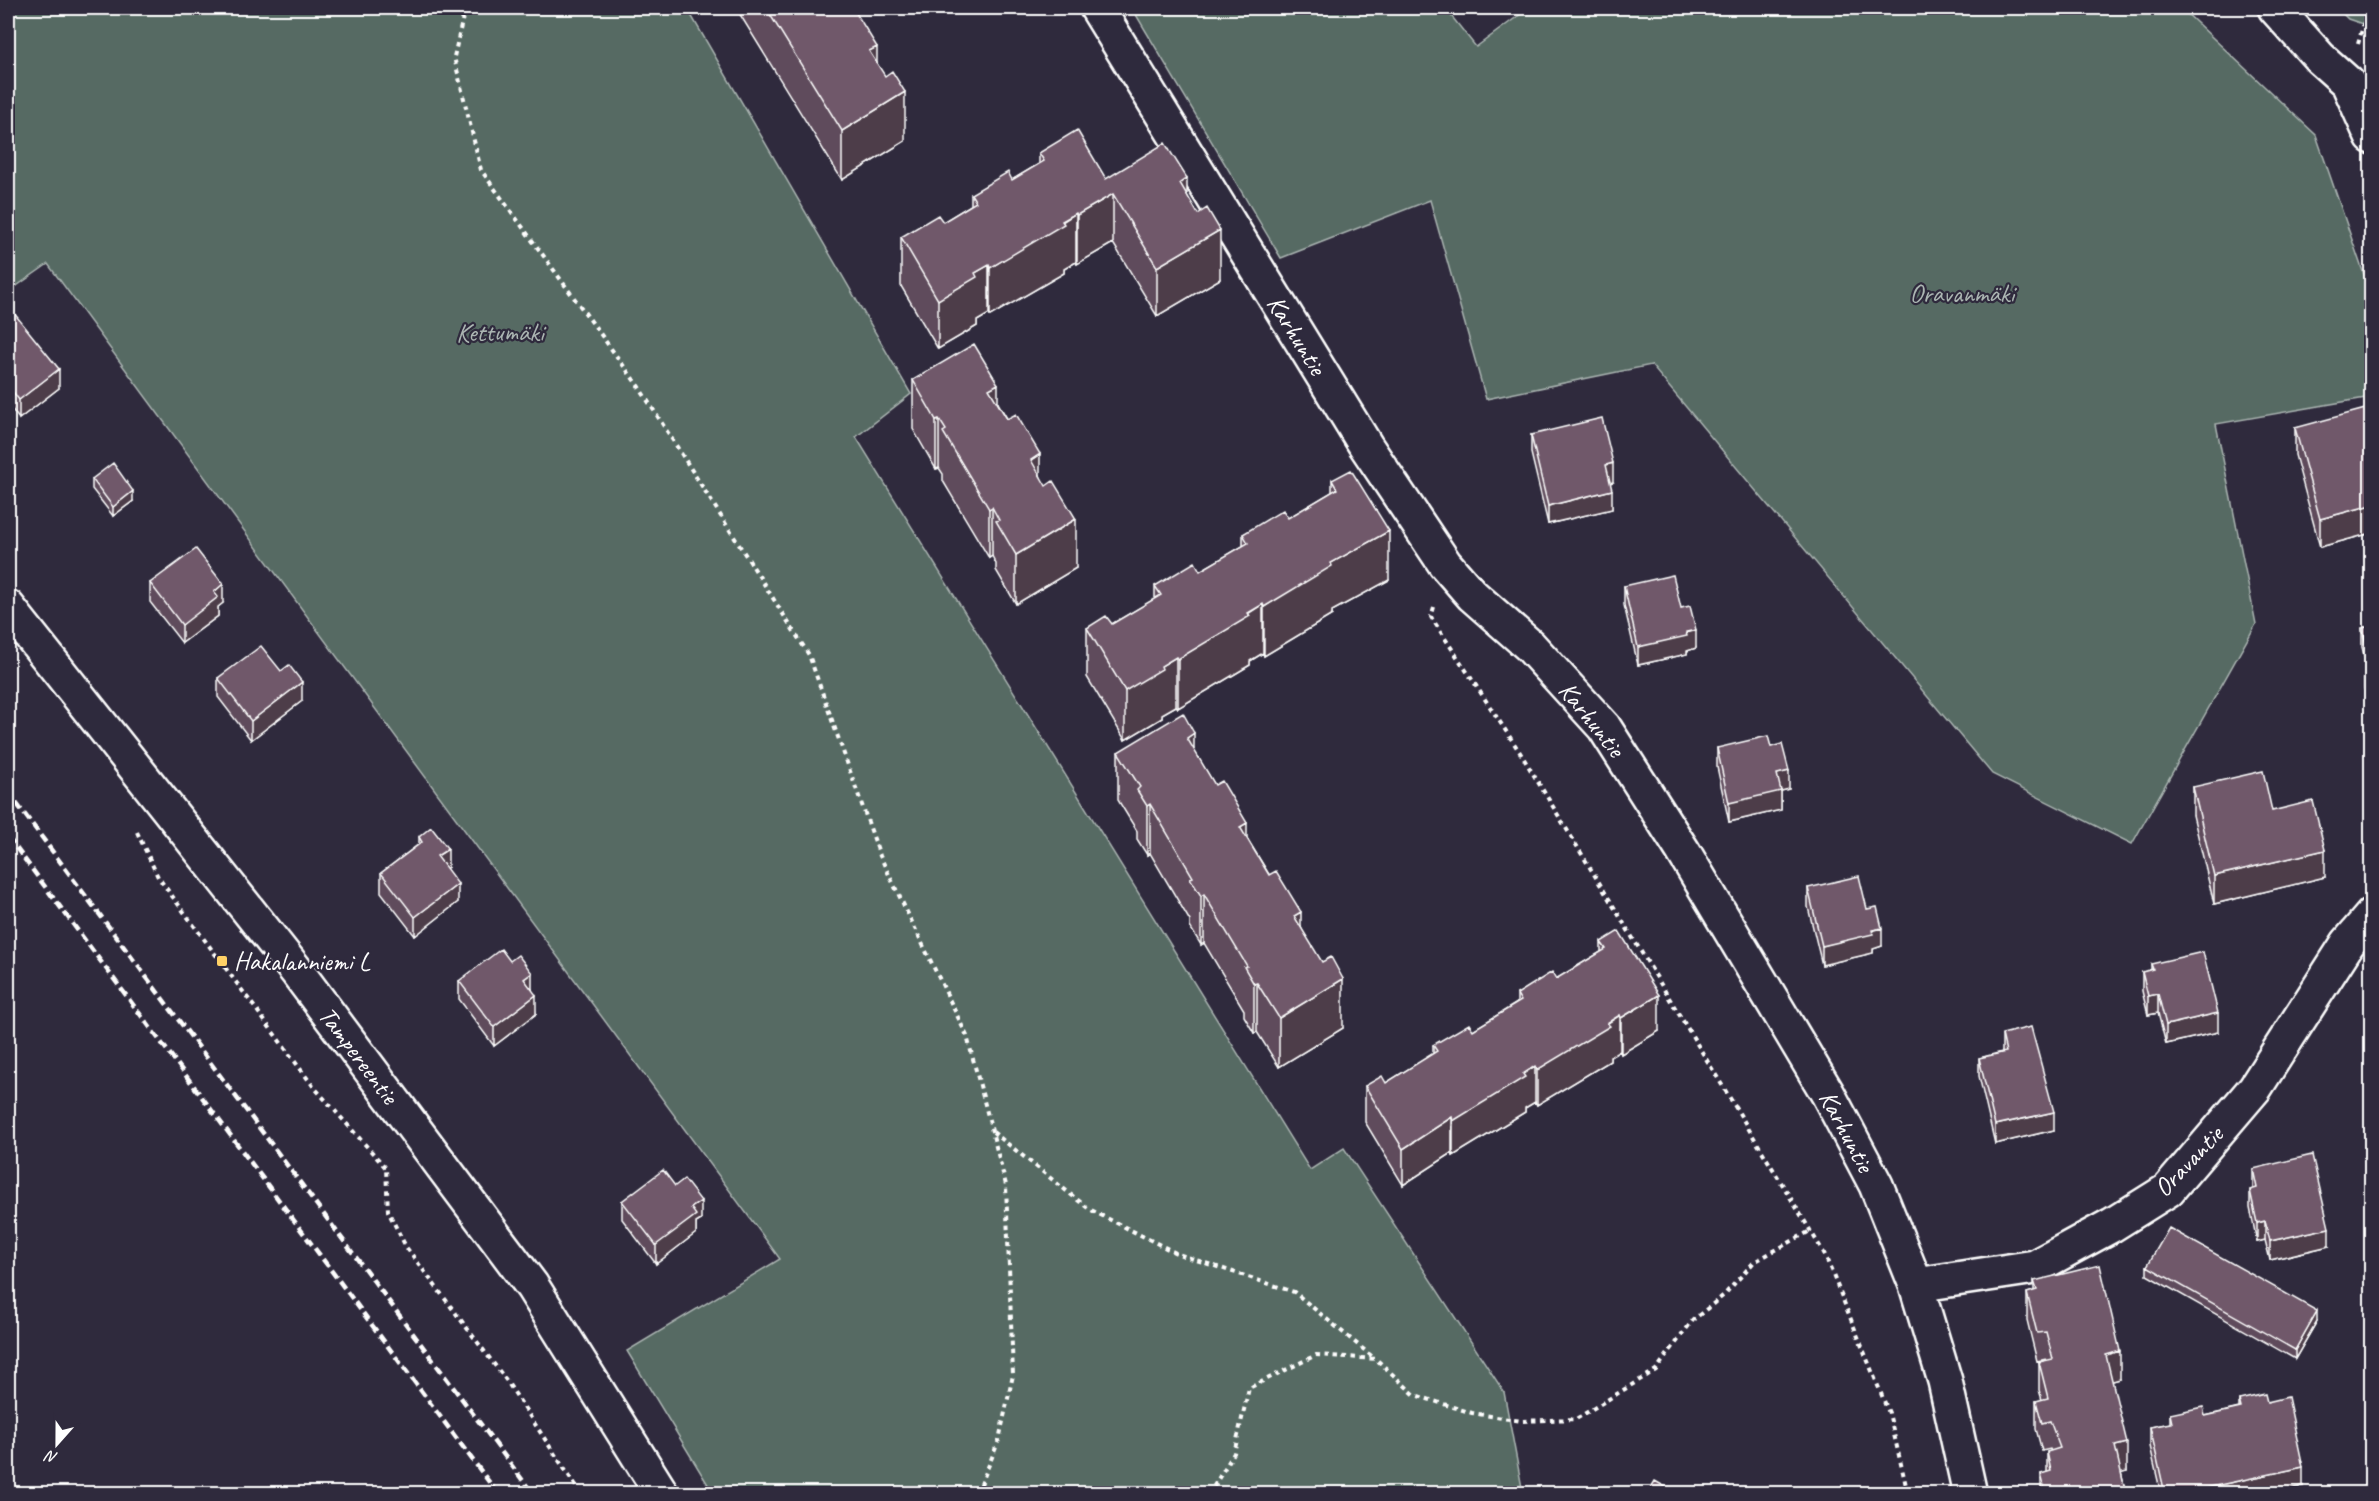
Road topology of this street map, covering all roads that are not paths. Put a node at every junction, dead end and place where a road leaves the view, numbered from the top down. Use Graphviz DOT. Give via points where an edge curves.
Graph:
graph roads {
  1 [pos="1096,8"];
  2 [pos="2275,8"];
  3 [pos="2360,80"];
  4 [pos="2372,137"];
  5 [pos="8,607"];
  6 [pos="2372,915"];
  7 [pos="1916,1284"];
  8 [pos="663,1494"];
  9 [pos="1970,1494"];
  1 -- 7 [label="street, Karhuntie" via="1347,416 1445,564 1472,595 1530,645 1604,727 1828,1094 1876,1185"];
  2 -- 3 [label="street" via="2320,58"];
  3 -- 4 [label="street"];
  5 -- 8 [label="street, Tampereentie" via="298,973 526,1277"];
  6 -- 7 [label="street, Oravantie" via="2348,943 2255,1088 2168,1190 2035,1267"];
  7 -- 9 [label="street, Karhuntie" via="1946,1381"];
}
